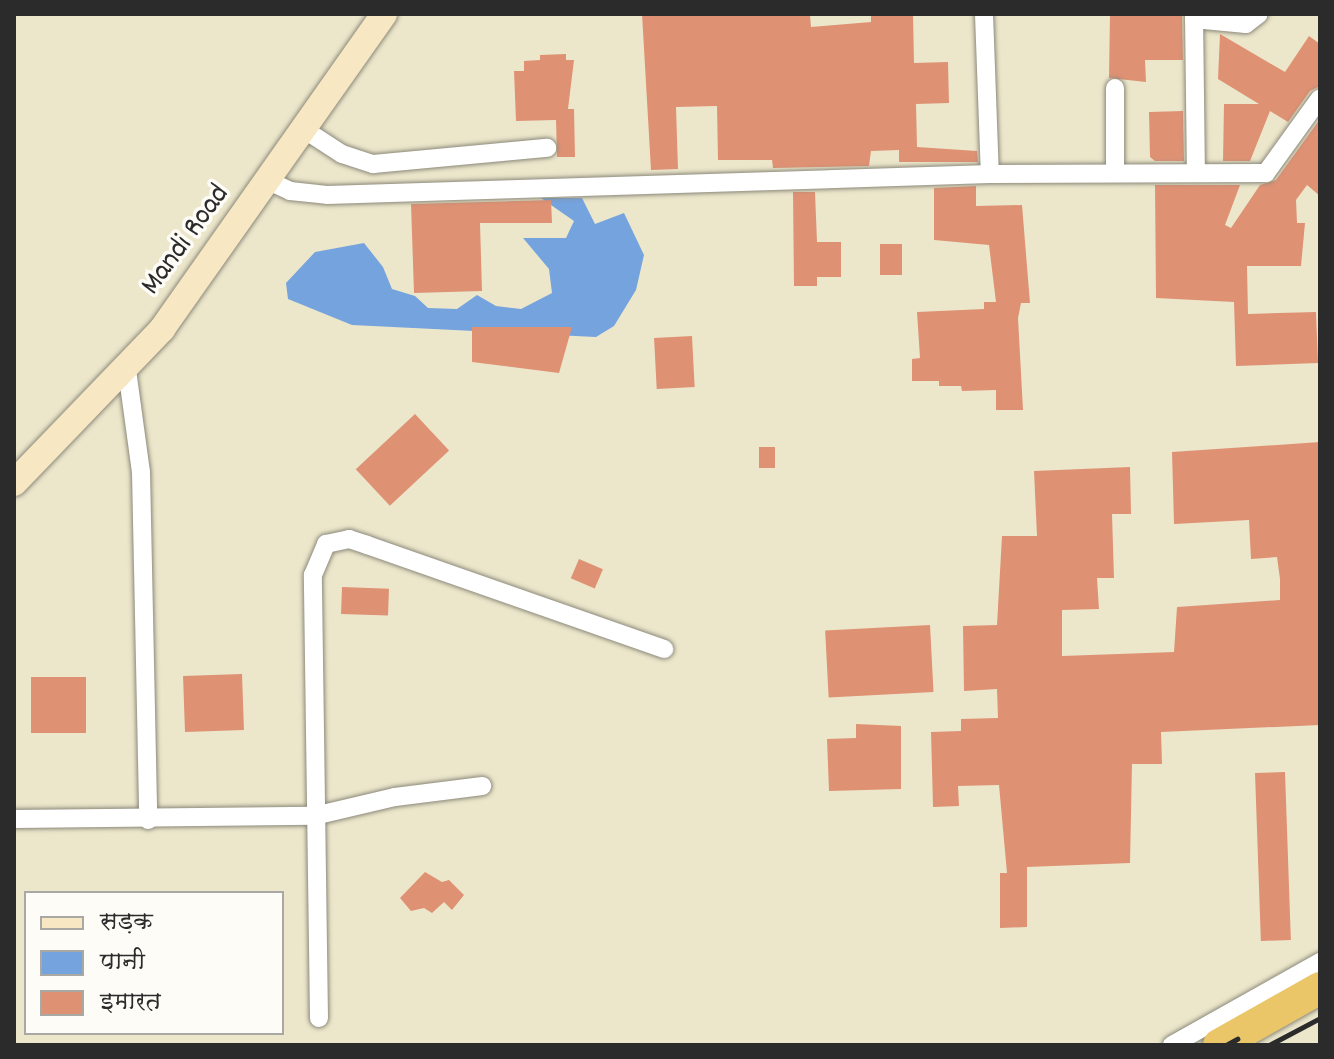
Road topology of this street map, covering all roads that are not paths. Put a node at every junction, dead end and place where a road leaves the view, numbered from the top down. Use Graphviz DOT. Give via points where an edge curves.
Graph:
graph roads {
  1 [pos="384,14"];
  2 [pos="984,14"];
  3 [pos="1259,14"];
  4 [pos="1194,17"];
  5 [pos="1115,88"];
  6 [pos="1320,98"];
  7 [pos="305,130"];
  8 [pos="547,148"];
  9 [pos="1196,171"];
  10 [pos="1115,172"];
  11 [pos="990,174"];
  12 [pos="271,182"];
  13 [pos="127,370"];
  14 [pos="14,483"];
  15 [pos="664,649"];
  16 [pos="482,786"];
  17 [pos="314,816"];
  18 [pos="14,819"];
  19 [pos="148,820"];
  20 [pos="1320,962"];
  21 [pos="1320,988"];
  22 [pos="319,1018"];
  23 [pos="1172,1045"];
  24 [pos="1219,1045"];
  1 -- 7 [label="street, Mandi Road"];
  2 -- 11 [label="street"];
  3 -- 4 [label="street" via="1246,24"];
  4 -- 9 [label="street"];
  5 -- 10 [label="street"];
  6 -- 9 [label="street" via="1266,173"];
  7 -- 8 [label="street" via="342,154 373,164"];
  7 -- 12 [label="street, Mandi Road"];
  9 -- 10 [label="street"];
  10 -- 11 [label="street"];
  11 -- 12 [label="street" via="327,195 290,191"];
  12 -- 13 [label="street, Mandi Road"];
  13 -- 14 [label="street, Mandi Road"];
  13 -- 19 [label="street" via="142,484"];
  15 -- 17 [label="street" via="349,539 326,544 313,575"];
  16 -- 17 [label="street"];
  17 -- 19 [label="street"];
  17 -- 22 [label="street"];
  18 -- 19 [label="street"];
  20 -- 23 [label="street"];
  21 -- 24 [label="highway"];
}
